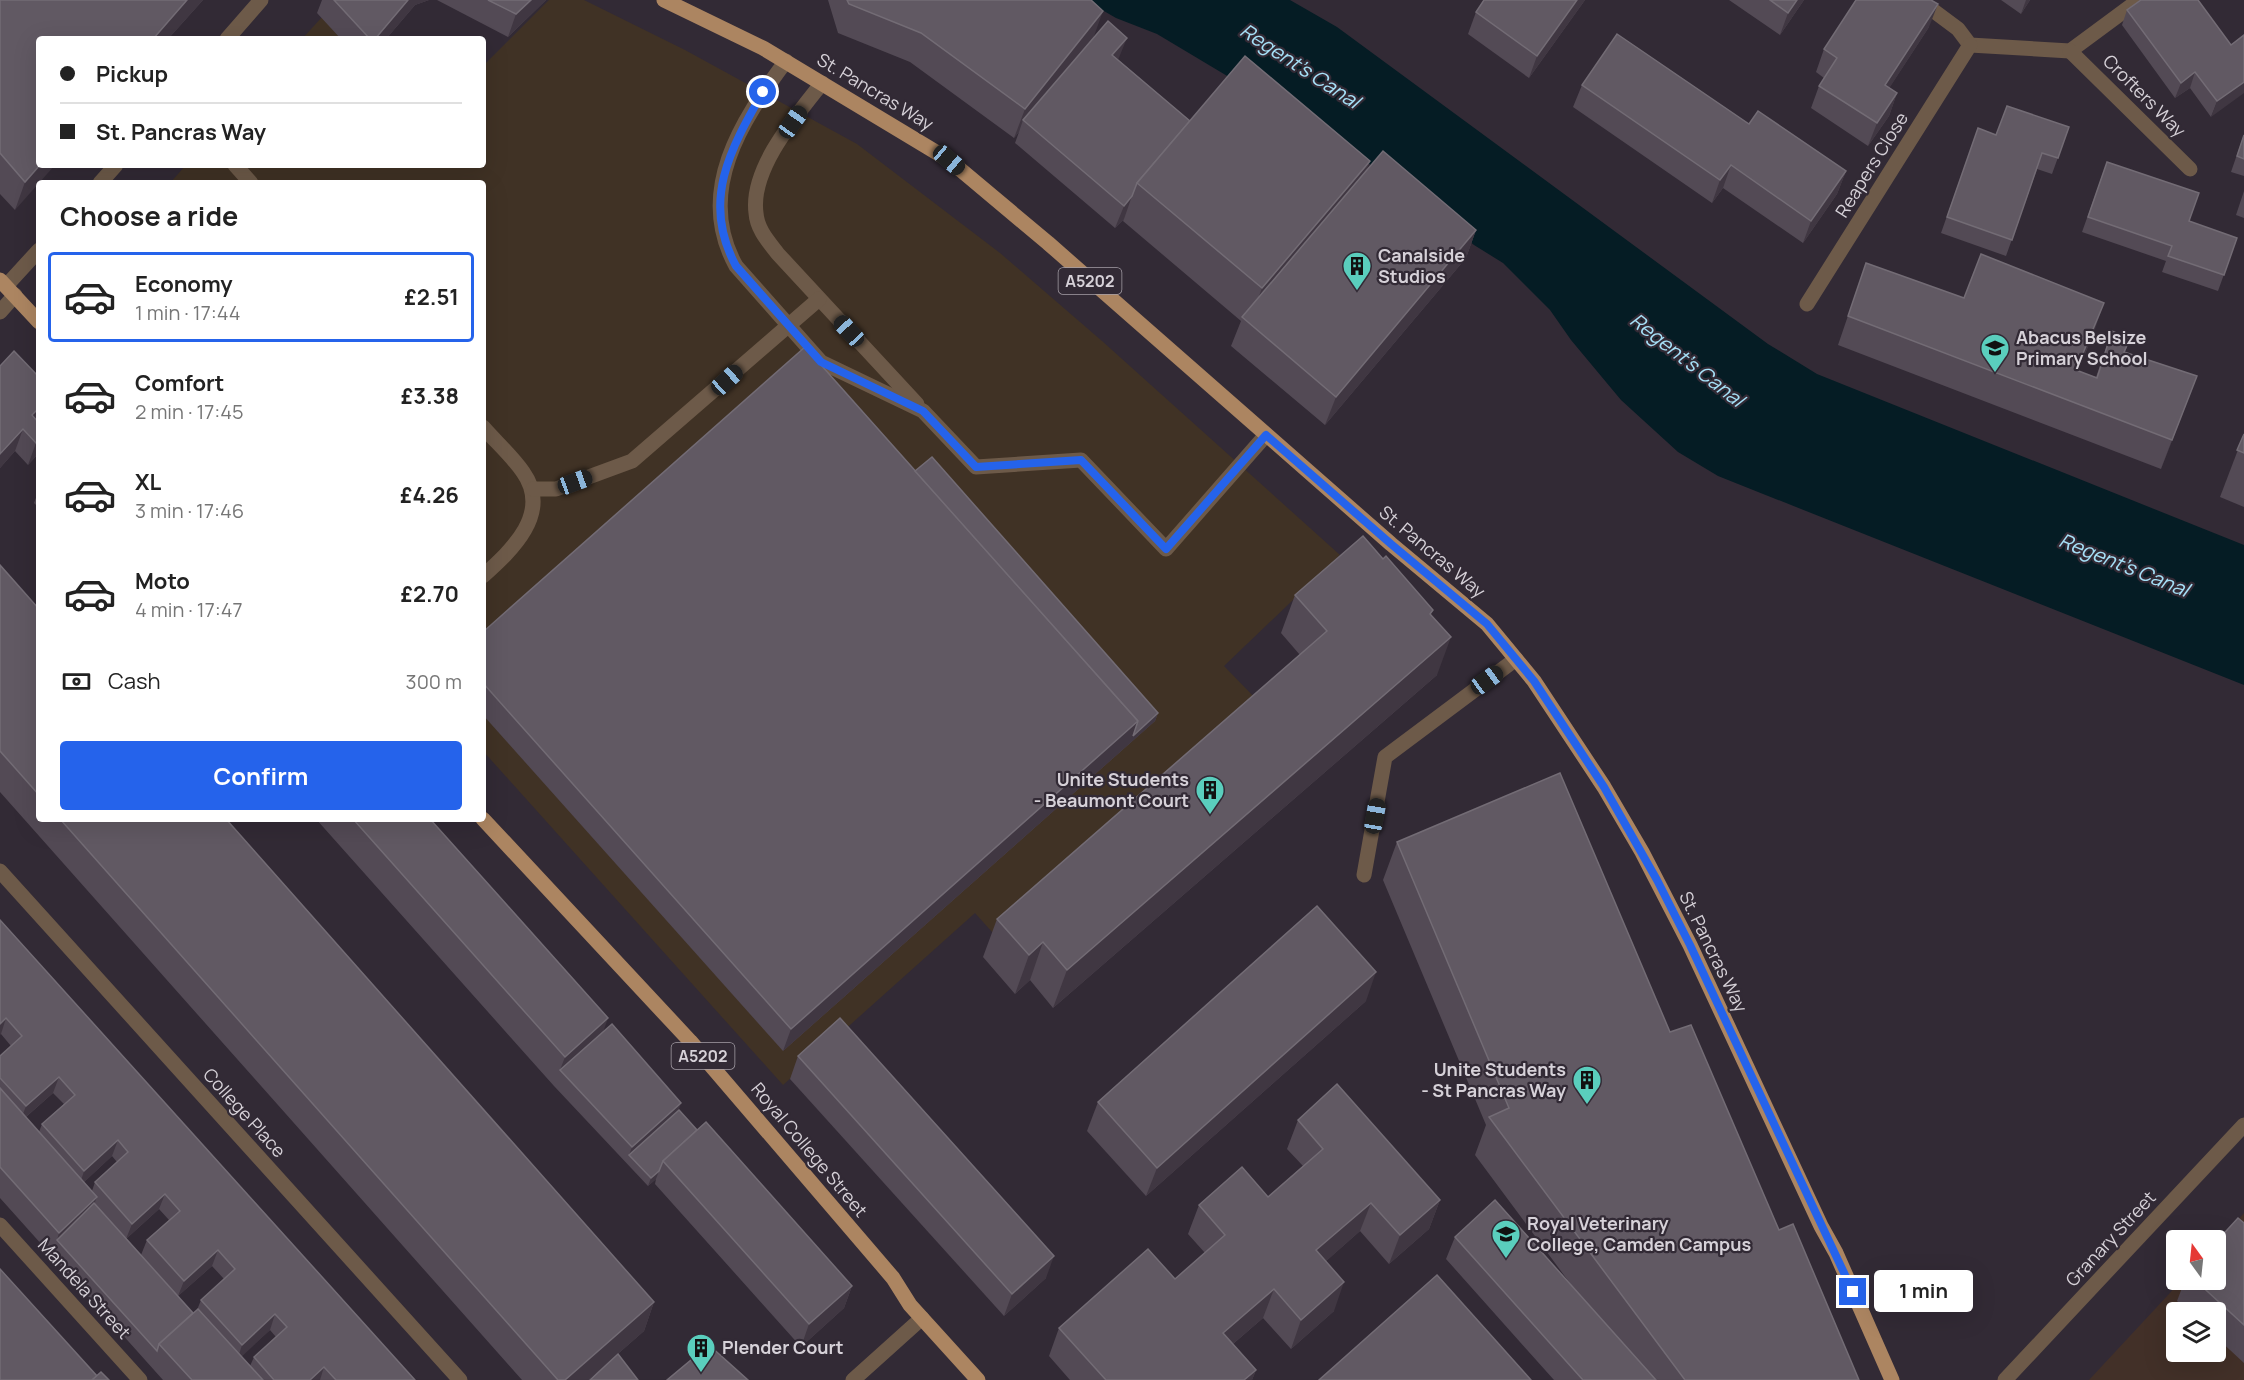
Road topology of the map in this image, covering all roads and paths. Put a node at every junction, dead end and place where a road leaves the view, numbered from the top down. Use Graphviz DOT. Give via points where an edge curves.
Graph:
graph roads {
  1 [pos="261,0"];
  2 [pos="664,0"];
  3 [pos="1919,0"];
  4 [pos="2139,0"];
  5 [pos="230,36"];
  6 [pos="1970,45"];
  7 [pos="2070,51"];
  8 [pos="786,61"];
  9 [pos="822,82"];
  10 [pos="113,168"];
  11 [pos="238,168"];
  12 [pos="2190,169"];
  13 [pos="103,180"];
  14 [pos="248,180"];
  15 [pos="36,253"];
  16 [pos="7,287"];
  17 [pos="819,300"];
  18 [pos="1807,304"];
  19 [pos="0,312"];
  20 [pos="36,319"];
  21 [pos="789,326"];
  22 [pos="923,411"];
  23 [pos="486,430"];
  24 [pos="1266,435"];
  25 [pos="533,489"];
  26 [pos="486,573"];
  27 [pos="1516,659"];
  28 [pos="486,822"];
  29 [pos="0,871"];
  30 [pos="1364,875"];
  31 [pos="2244,1125"];
  32 [pos="0,1224"];
  33 [pos="922,1318"];
  34 [pos="140,1380"];
  35 [pos="460,1380"];
  36 [pos="853,1380"];
  37 [pos="978,1380"];
  38 [pos="1892,1380"];
  39 [pos="2005,1380"];
  1 -- 5 [label="street"];
  2 -- 8 [label="main road, St. Pancras Way / A5202"];
  3 -- 6 [label="street" via="1958,29"];
  4 -- 7 [label="street, Crofters Way"];
  6 -- 7 [label="street"];
  6 -- 18 [label="street, Reapers Close"];
  7 -- 12 [label="street, Crofters Way"];
  8 -- 9 [label="main road, St. Pancras Way / A5202"];
  8 -- 21 [label="street" via="763,92 739,136 725,165 719,197 726,248 736,266"];
  9 -- 17 [label="street" via="765,166 755,196 762,233"];
  9 -- 24 [label="main road, St. Pancras Way / A5202" via="949,160"];
  10 -- 13 [label="street"];
  11 -- 14 [label="street"];
  15 -- 16 [label="street"];
  16 -- 19 [label="street"];
  16 -- 20 [label="main road"];
  17 -- 21 [label="street"];
  17 -- 22 [label="street"];
  21 -- 22 [label="street" via="821,362"];
  21 -- 25 [label="street" via="632,461 556,489"];
  22 -- 24 [label="street" via="976,467 1081,460 1166,549"];
  23 -- 25 [label="street"];
  24 -- 27 [label="main road, St. Pancras Way / A5202" via="1487,624"];
  25 -- 26 [label="street" via="534,509 527,526 505,557"];
  27 -- 30 [label="street" via="1385,757"];
  27 -- 38 [label="main road, St. Pancras Way / A5202" via="1604,787 1657,880 1836,1253"];
  28 -- 33 [label="main road, Royal College Street / A5202" via="690,1041 893,1278"];
  29 -- 35 [label="street, College Place"];
  31 -- 39 [label="street, Granary Street"];
  32 -- 34 [label="street, Mandela Street"];
  33 -- 36 [label="street"];
  33 -- 37 [label="main road, Royal College Street / A5202"];
}
